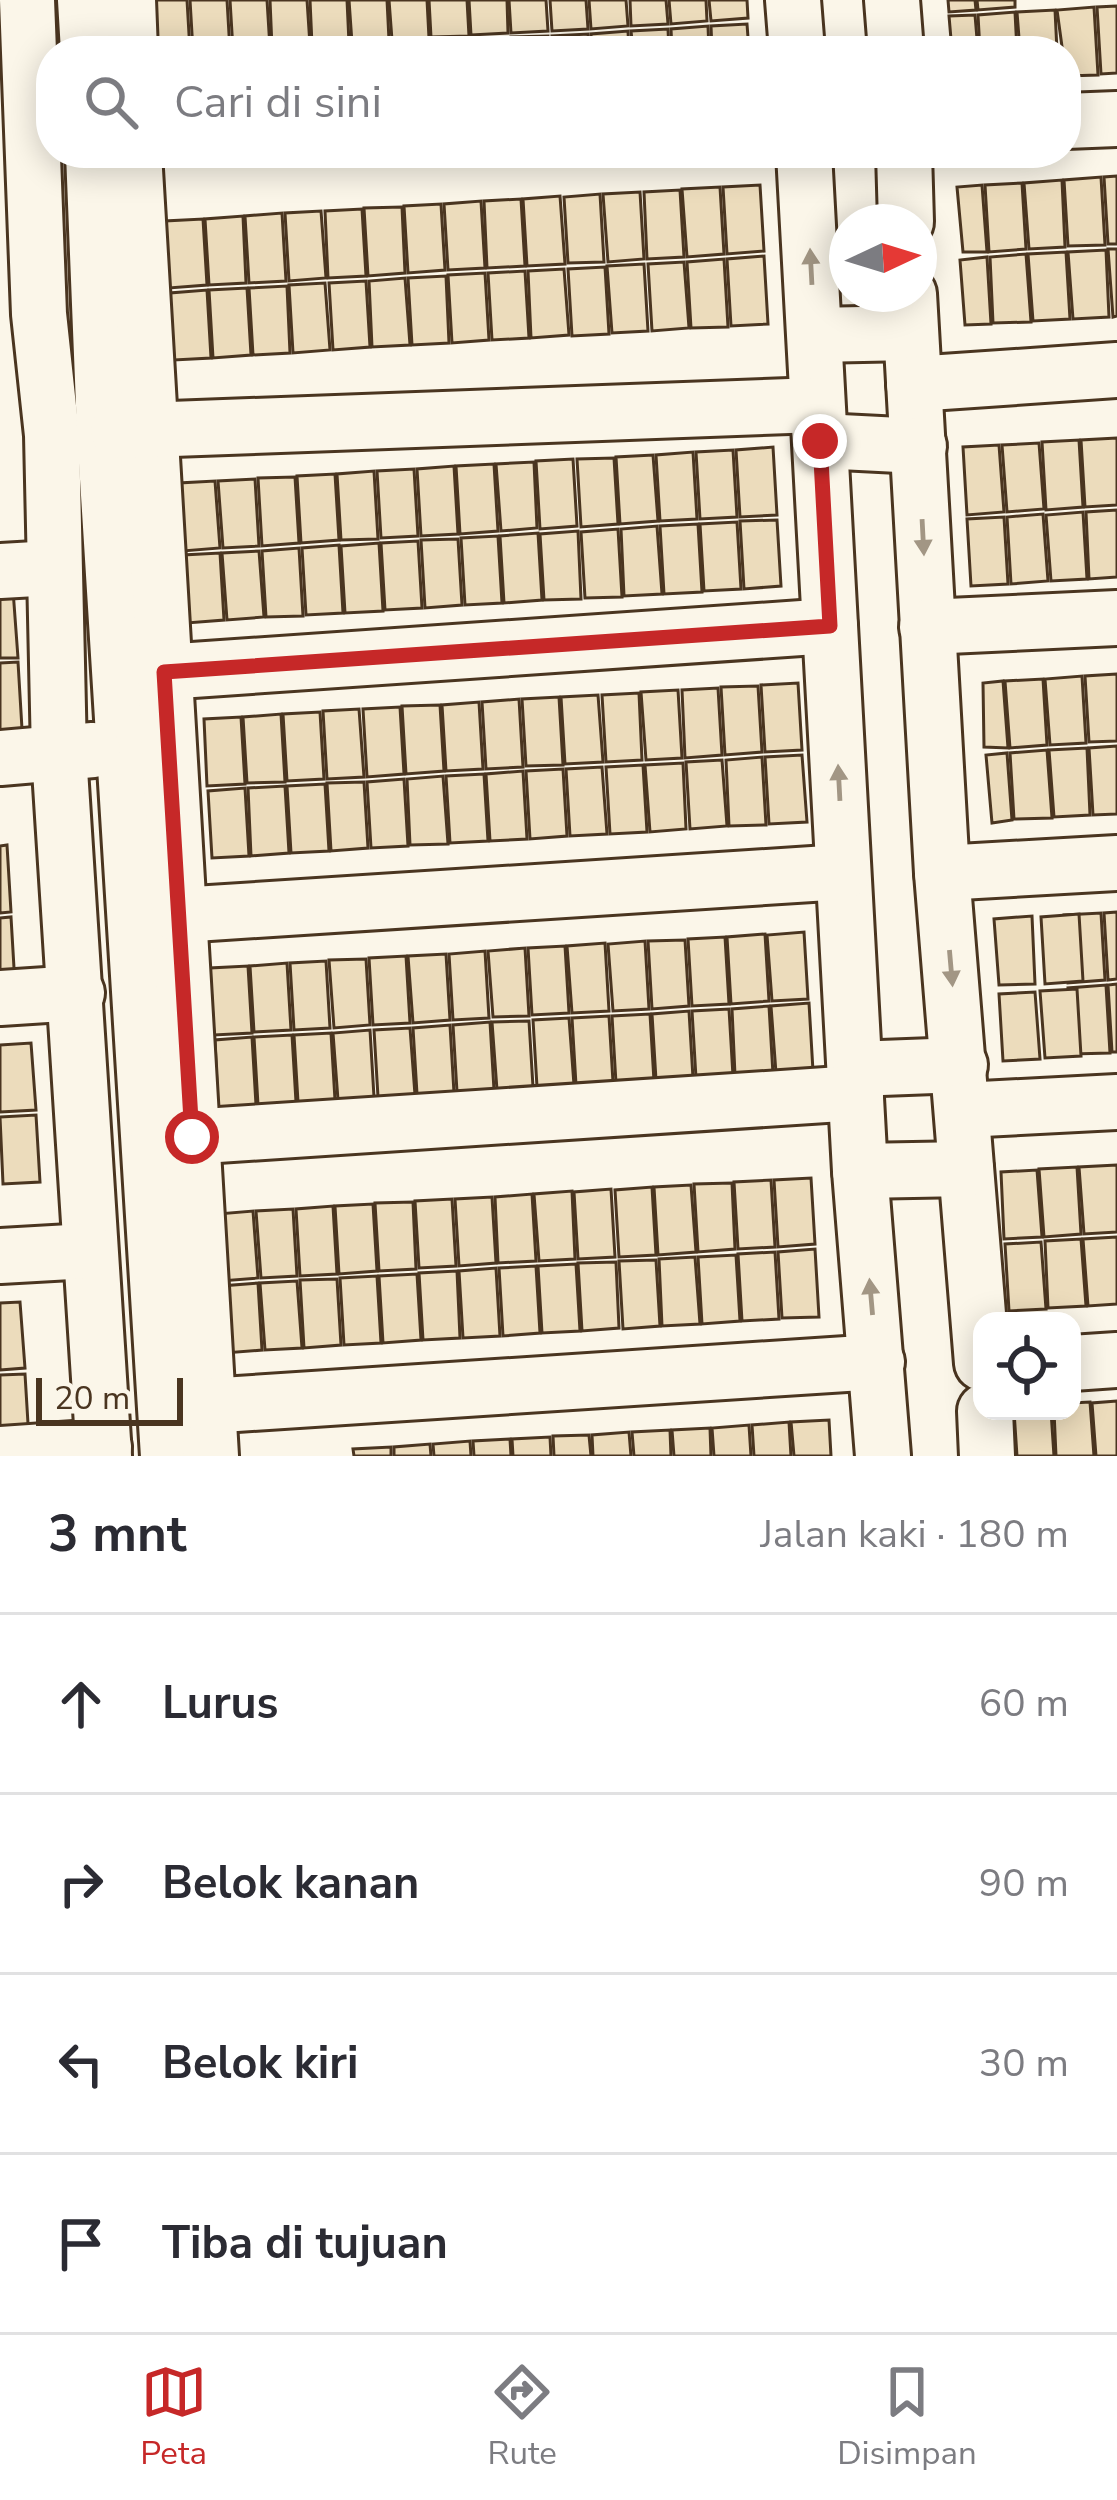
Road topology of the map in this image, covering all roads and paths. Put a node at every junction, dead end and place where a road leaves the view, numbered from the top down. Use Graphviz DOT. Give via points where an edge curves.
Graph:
graph roads {
  1 [pos="27,0"];
  2 [pos="85,0"];
  3 [pos="128,0"];
  4 [pos="793,0"];
  5 [pos="892,0"];
  6 [pos="37,36"];
  7 [pos="87,36"];
  8 [pos="129,36"];
  9 [pos="796,36"];
  10 [pos="895,36"];
  11 [pos="1117,119"];
  12 [pos="1081,121"];
  13 [pos="61,168"];
  14 [pos="71,168"];
  15 [pos="805,168"];
  16 [pos="904,168"];
  17 [pos="905,204"];
  18 [pos="20,315"];
  19 [pos="815,335"];
  20 [pos="911,337"];
  21 [pos="1117,370"];
  22 [pos="819,423"];
  23 [pos="103,432"];
  24 [pos="919,446"];
  25 [pos="26,570"];
  26 [pos="1117,618"];
  27 [pos="830,626"];
  28 [pos="927,627"];
  29 [pos="164,672"];
  30 [pos="148,747"];
  31 [pos="58,754"];
  32 [pos="0,758"];
  33 [pos="1117,863"];
  34 [pos="844,872"];
  35 [pos="942,873"];
  36 [pos="179,915"];
  37 [pos="77,994"];
  38 [pos="0,998"];
  39 [pos="856,1081"];
  40 [pos="962,1088"];
  41 [pos="1117,1102"];
  42 [pos="169,1138"];
  43 [pos="86,1141"];
  44 [pos="966,1168"];
  45 [pos="860,1171"];
  46 [pos="88,1251"];
  47 [pos="0,1256"];
  48 [pos="978,1312"];
  49 [pos="1117,1360"];
  50 [pos="877,1362"];
  51 [pos="1081,1362"];
  52 [pos="985,1420"];
  53 [pos="209,1431"];
  54 [pos="104,1452"];
  55 [pos="0,1454"];
  56 [pos="168,1456"];
  57 [pos="883,1456"];
  58 [pos="987,1456"];
  1 -- 6 [label="street"];
  2 -- 7 [label="street"];
  3 -- 8 [label="street"];
  4 -- 9 [label="street"];
  5 -- 10 [label="street"];
  11 -- 12 [label="street"];
  13 -- 18 [label="street"];
  14 -- 23 [label="street"];
  19 -- 15 [label="street, one-way"];
  16 -- 17 [label="street"];
  18 -- 23 [label="street"];
  19 -- 20 [label="street"];
  19 -- 22 [label="street"];
  20 -- 21 [label="street"];
  20 -- 24 [label="street"];
  22 -- 23 [label="street"];
  22 -- 24 [label="street"];
  22 -- 27 [label="street"];
  23 -- 25 [label="street"];
  23 -- 29 [label="street"];
  23 -- 30 [label="street"];
  24 -- 28 [label="street, one-way"];
  25 -- 31 [label="street"];
  26 -- 28 [label="street"];
  27 -- 29 [label="street"];
  34 -- 27 [label="street, one-way"];
  28 -- 35 [label="street"];
  29 -- 30 [label="street"];
  30 -- 31 [label="street"];
  30 -- 36 [label="street"];
  30 -- 42 [label="street"];
  31 -- 32 [label="street"];
  31 -- 37 [label="street"];
  33 -- 35 [label="street"];
  34 -- 36 [label="street"];
  34 -- 39 [label="street"];
  35 -- 40 [label="street, one-way"];
  36 -- 42 [label="street"];
  37 -- 38 [label="street"];
  37 -- 43 [label="street"];
  39 -- 40 [label="street"];
  39 -- 42 [label="street"];
  39 -- 45 [label="street"];
  40 -- 41 [label="street"];
  40 -- 44 [label="street"];
  42 -- 43 [label="street"];
  42 -- 53 [label="street"];
  42 -- 56 [label="street"];
  43 -- 46 [label="street"];
  44 -- 45 [label="street"];
  44 -- 48 [label="street"];
  50 -- 45 [label="street, one-way"];
  46 -- 47 [label="street"];
  46 -- 54 [label="street"];
  49 -- 51 [label="street"];
  50 -- 53 [label="street"];
  50 -- 57 [label="street"];
  52 -- 58 [label="street"];
  54 -- 55 [label="street"];
}
